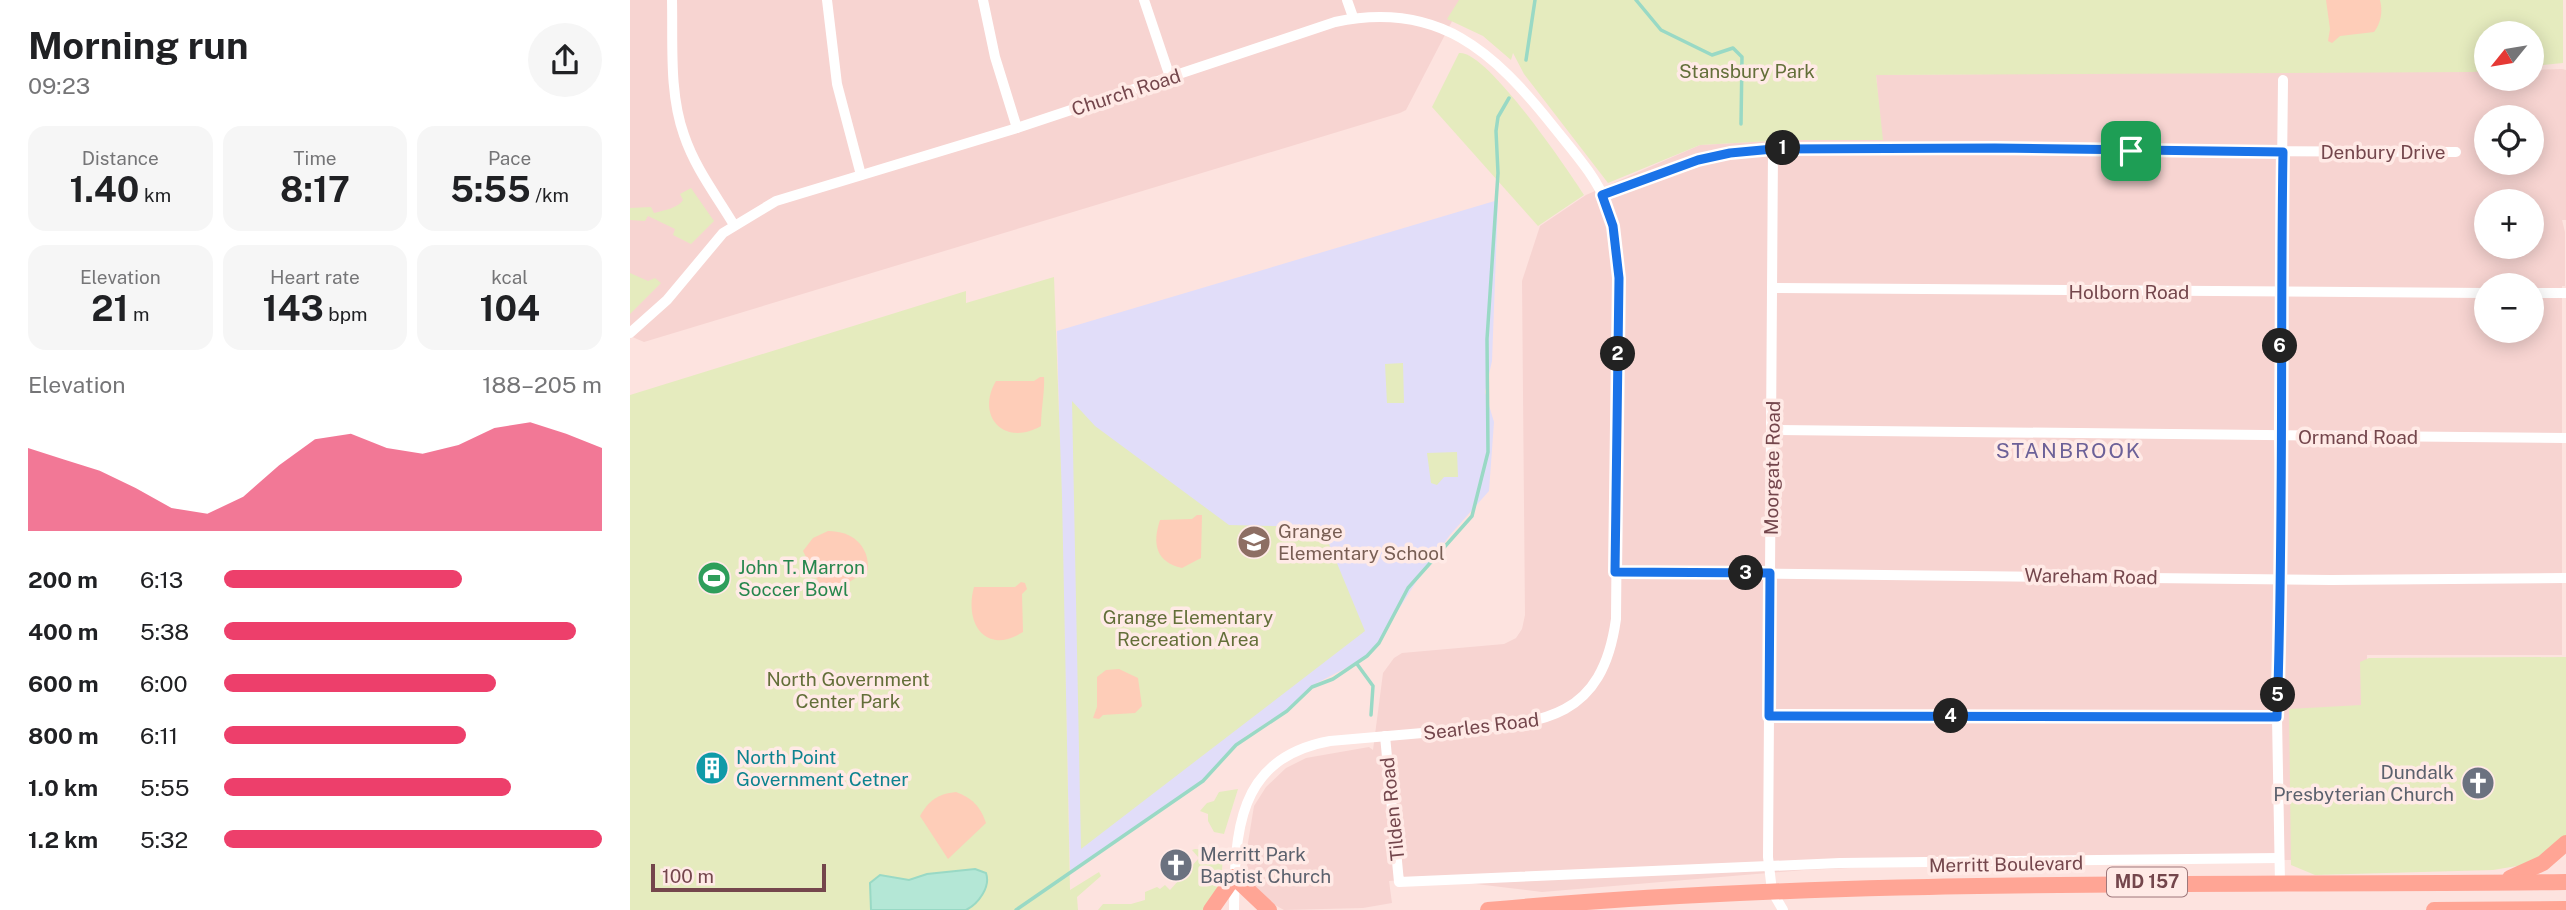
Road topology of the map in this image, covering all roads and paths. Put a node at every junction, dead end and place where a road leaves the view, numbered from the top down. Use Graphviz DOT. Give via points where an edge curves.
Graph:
graph roads {
  1 [pos="672,0"];
  2 [pos="827,0"];
  3 [pos="983,0"];
  4 [pos="1144,0"];
  5 [pos="1347,0"];
  6 [pos="1353,17"];
  7 [pos="1170,77"];
  8 [pos="2283,80"];
  9 [pos="1017,128"];
  10 [pos="1773,149"];
  11 [pos="2283,152"];
  12 [pos="2456,152"];
  13 [pos="861,175"];
  14 [pos="1602,195"];
  15 [pos="734,225"];
  16 [pos="1772,288"];
  17 [pos="2281,293"];
  18 [pos="2474,293"];
  19 [pos="2544,293"];
  20 [pos="2566,293"];
  21 [pos="630,333"];
  22 [pos="1772,430"];
  23 [pos="2279,437"];
  24 [pos="2566,438"];
  25 [pos="1615,572"];
  26 [pos="1770,573"];
  27 [pos="2566,578"];
  28 [pos="2281,579"];
  29 [pos="1769,716"];
  30 [pos="2277,717"];
  31 [pos="1385,736"];
  32 [pos="2566,842"];
  33 [pos="2279,858"];
  34 [pos="1768,866"];
  35 [pos="1234,877"];
  36 [pos="1399,882"];
  37 [pos="2496,882"];
  38 [pos="2566,882"];
  39 [pos="2280,884"];
  40 [pos="1772,891"];
  41 [pos="2566,909"];
  42 [pos="1211,910"];
  43 [pos="1234,910"];
  44 [pos="1269,910"];
  45 [pos="1488,910"];
  46 [pos="1783,910"];
  47 [pos="2434,910"];
  48 [pos="2491,910"];
  1 -- 15 [label="street" via="674,85 683,134"];
  2 -- 13 [label="street" via="837,84"];
  3 -- 9 [label="street"];
  4 -- 7 [label="street"];
  5 -- 6 [label="street"];
  6 -- 7 [label="street, Church Road"];
  6 -- 14 [label="street, Church Road" via="1395,16 1433,23 1476,43 1522,87"];
  7 -- 9 [label="street, Church Road"];
  8 -- 11 [label="street"];
  9 -- 13 [label="street, Church Road"];
  10 -- 11 [label="street, Denbury Drive"];
  10 -- 14 [label="street, Denbury Drive" via="1717,155"];
  10 -- 16 [label="street, Moorgate Road"];
  11 -- 12 [label="street, Denbury Drive"];
  11 -- 17 [label="street"];
  13 -- 15 [label="street, Church Road" via="776,201"];
  14 -- 25 [label="street, Searles Road" via="1613,226 1619,278"];
  15 -- 21 [label="street, Church Road" via="667,300"];
  16 -- 17 [label="street, Holborn Road"];
  16 -- 22 [label="street, Moorgate Road"];
  17 -- 18 [label="street, Holborn Road"];
  17 -- 23 [label="street"];
  19 -- 20 [label="street"];
  22 -- 23 [label="street, Ormand Road"];
  22 -- 26 [label="street, Moorgate Road"];
  23 -- 24 [label="street, Ormand Road"];
  23 -- 28 [label="street"];
  25 -- 26 [label="street, Wareham Road"];
  25 -- 31 [label="street, Searles Road" via="1616,620 1607,661 1586,693 1570,706 1535,723"];
  26 -- 28 [label="street, Wareham Road"];
  26 -- 29 [label="street, Moorgate Road"];
  27 -- 28 [label="street, Wareham Road"];
  28 -- 30 [label="street"];
  29 -- 30 [label="street"];
  29 -- 34 [label="street, Moorgate Road"];
  30 -- 33 [label="street"];
  31 -- 35 [label="street, Searles Road" via="1313,744 1268,771 1242,811"];
  31 -- 36 [label="street, Tilden Road"];
  32 -- 37 [label="main road, MD 157" via="2535,868"];
  33 -- 34 [label="street, Merritt Boulevard"];
  33 -- 39 [label="street"];
  34 -- 36 [label="street, Merritt Boulevard"];
  34 -- 40 [label="street, Moorgate Road"];
  35 -- 42 [label="main road"];
  35 -- 43 [label="street, Searles Road"];
  35 -- 44 [label="main road"];
  37 -- 38 [label="main road, Merritt Boulevard"];
  37 -- 39 [label="main road, Merritt Boulevard / MD 157"];
  39 -- 40 [label="main road, Merritt Boulevard / MD 157" via="2147,882"];
  40 -- 45 [label="main road, Merritt Boulevard / MD 157"];
  40 -- 46 [label="street, Moorgate Road"];
  41 -- 48 [label="main road"];
  47 -- 48 [label="main road"];
}
